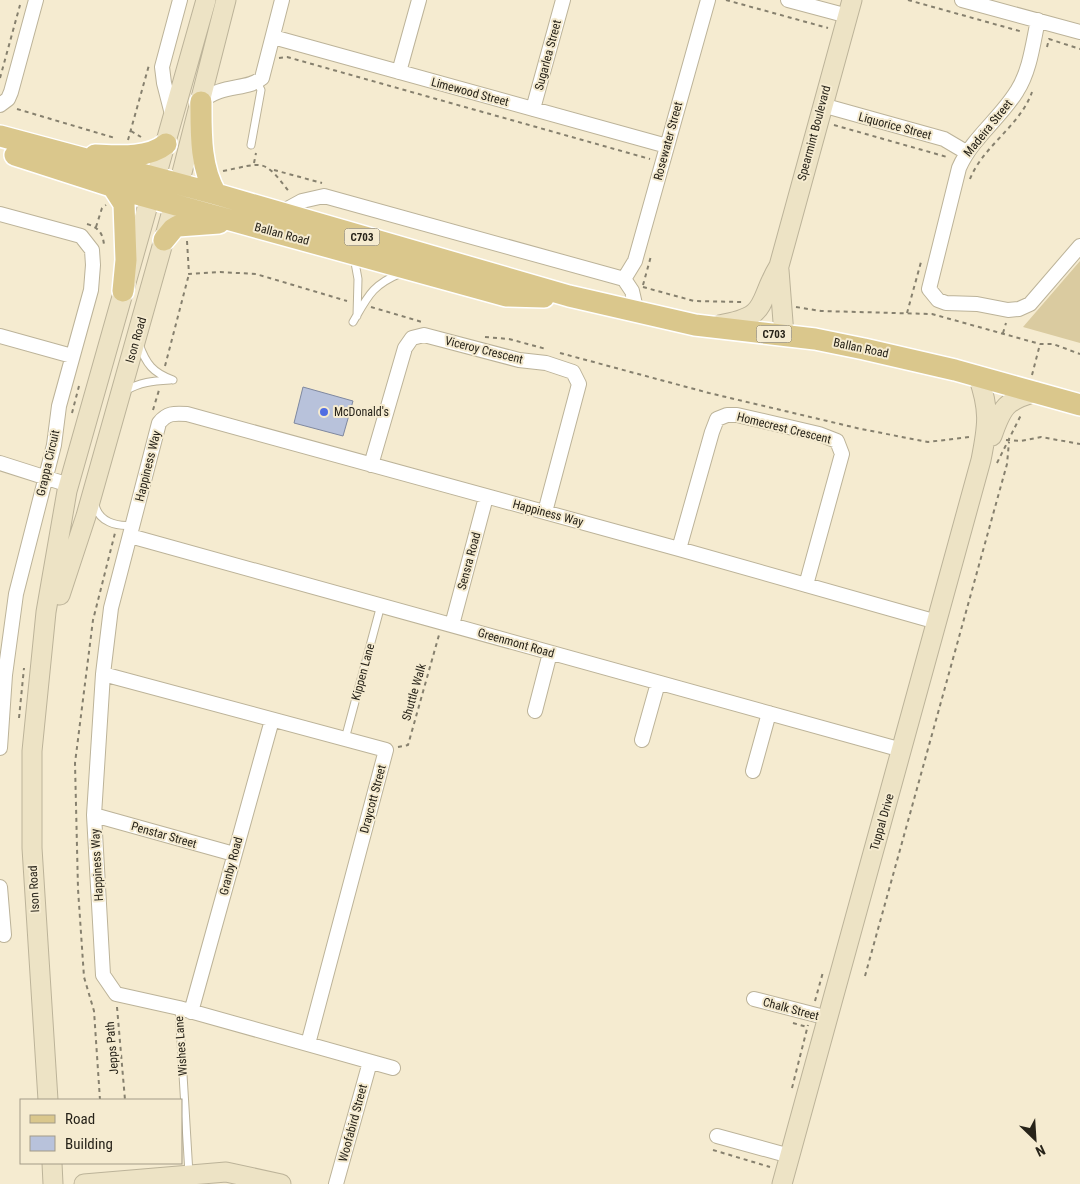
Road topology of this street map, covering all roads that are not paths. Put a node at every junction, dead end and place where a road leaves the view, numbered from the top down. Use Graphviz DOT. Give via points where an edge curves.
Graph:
graph roads {
  1 [pos="36,0"];
  2 [pos="180,0"];
  3 [pos="206,0"];
  4 [pos="226,0"];
  5 [pos="282,0"];
  6 [pos="419,0"];
  7 [pos="563,0"];
  8 [pos="708,0"];
  9 [pos="788,0"];
  10 [pos="962,0"];
  11 [pos="1004,6"];
  12 [pos="850,8"];
  13 [pos="1038,20"];
  14 [pos="1080,32"];
  15 [pos="273,37"];
  16 [pos="399,72"];
  17 [pos="257,82"];
  18 [pos="201,102"];
  19 [pos="2,104"];
  20 [pos="822,105"];
  21 [pos="533,109"];
  22 [pos="173,119"];
  23 [pos="0,136"];
  24 [pos="166,144"];
  25 [pos="661,144"];
  26 [pos="251,145"];
  27 [pos="0,151"];
  28 [pos="966,152"];
  29 [pos="65,154"];
  30 [pos="113,187"];
  31 [pos="153,189"];
  32 [pos="216,194"];
  33 [pos="176,195"];
  34 [pos="280,213"];
  35 [pos="0,214"];
  36 [pos="247,224"];
  37 [pos="164,240"];
  38 [pos="1080,246"];
  39 [pos="352,253"];
  40 [pos="411,270"];
  41 [pos="627,283"];
  42 [pos="123,291"];
  43 [pos="569,296"];
  44 [pos="361,304"];
  45 [pos="772,304"];
  46 [pos="637,312"];
  47 [pos="355,319"];
  48 [pos="710,327"];
  49 [pos="784,335"];
  50 [pos="0,336"];
  51 [pos="136,336"];
  52 [pos="72,356"];
  53 [pos="978,376"];
  54 [pos="1036,392"];
  55 [pos="119,399"];
  56 [pos="1080,404"];
  57 [pos="995,438"];
  58 [pos="0,463"];
  59 [pos="371,464"];
  60 [pos="46,478"];
  61 [pos="95,484"];
  62 [pos="69,485"];
  63 [pos="486,497"];
  64 [pos="546,512"];
  65 [pos="132,530"];
  66 [pos="679,549"];
  67 [pos="806,585"];
  68 [pos="381,605"];
  69 [pos="937,622"];
  70 [pos="447,624"];
  71 [pos="550,653"];
  72 [pos="103,674"];
  73 [pos="39,679"];
  74 [pos="658,683"];
  75 [pos="535,711"];
  76 [pos="769,714"];
  77 [pos="272,720"];
  78 [pos="345,739"];
  79 [pos="642,740"];
  80 [pos="0,748"];
  81 [pos="902,750"];
  82 [pos="753,771"];
  83 [pos="94,815"];
  84 [pos="234,854"];
  85 [pos="0,887"];
  86 [pos="0,897"];
  87 [pos="4,935"];
  88 [pos="754,999"];
  89 [pos="185,1010"];
  90 [pos="819,1016"];
  91 [pos="308,1044"];
  92 [pos="370,1062"];
  93 [pos="393,1068"];
  94 [pos="48,1099"];
  95 [pos="715,1143"];
  96 [pos="782,1154"];
  97 [pos="52,1164"];
  98 [pos="189,1174"];
  99 [pos="775,1180"];
  100 [pos="54,1184"];
  101 [pos="84,1184"];
  102 [pos="281,1184"];
  103 [pos="336,1184"];
  1 -- 19 [label="street" via="11,92"];
  2 -- 22 [label="street" via="162,67"];
  3 -- 22 [label="main road, Ison Road"];
  4 -- 18 [label="main road, Ison Road"];
  5 -- 15 [label="street"];
  6 -- 16 [label="street"];
  7 -- 21 [label="street, Sugarlea Street"];
  8 -- 25 [label="street, Rosewater Street"];
  9 -- 12 [label="street"];
  10 -- 11 [label="street"];
  11 -- 13 [label="street"];
  12 -- 20 [label="main road, Spearmint Boulevard"];
  13 -- 14 [label="street"];
  13 -- 28 [label="street, Madeira Street" via="1025,76 1017,91"];
  15 -- 16 [label="street, Limewood Street"];
  15 -- 17 [label="street" via="262,78"];
  16 -- 21 [label="street, Limewood Street"];
  17 -- 18 [label="street" via="216,91"];
  17 -- 26 [label="lane" via="261,90"];
  18 -- 32 [label="main road" via="204,160 209,182"];
  18 -- 33 [label="main road, Ison Road"];
  20 -- 28 [label="street, Liquorice Street" via="944,139"];
  20 -- 45 [label="main road, Spearmint Boulevard" via="778,266"];
  21 -- 25 [label="street, Limewood Street"];
  22 -- 24 [label="main road, Ison Road"];
  23 -- 29 [label="main road, Ballan Road / C703"];
  24 -- 29 [label="main road" via="144,154"];
  24 -- 31 [label="main road, Ison Road"];
  25 -- 41 [label="street, Rosewater Street" via="635,261"];
  27 -- 30 [label="main road, Ballan Road / C703"];
  28 -- 38 [label="street, Madeira Street" via="950,198 928,284 932,295 946,303 1020,309 1030,304"];
  29 -- 31 [label="main road, Ballan Road / C703"];
  30 -- 31 [label="main road, Ballan Road / C703"];
  30 -- 42 [label="main road" via="124,204 126,260"];
  31 -- 33 [label="main road, Ballan Road / C703"];
  31 -- 42 [label="main road, Ison Road"];
  32 -- 33 [label="main road, Ballan Road / C703"];
  32 -- 34 [label="main road, Ballan Road / C703"];
  33 -- 36 [label="main road, Ballan Road / C703"];
  33 -- 37 [label="main road, Ison Road"];
  34 -- 41 [label="street, Ballan Road" via="302,201 324,196"];
  34 -- 43 [label="main road, Ballan Road / C703"];
  35 -- 52 [label="street, Grappa Circuit" via="81,236 92,250 91,290"];
  36 -- 37 [label="main road" via="185,225 173,229"];
  36 -- 39 [label="main road, Ballan Road / C703"];
  37 -- 51 [label="main road, Ison Road"];
  39 -- 40 [label="main road, Ballan Road / C703"];
  39 -- 44 [label="lane" via="357,263"];
  40 -- 43 [label="main road, Ballan Road / C703" via="506,296"];
  40 -- 44 [label="lane" via="382,282"];
  41 -- 46 [label="street"];
  42 -- 62 [label="main road, Ison Road"];
  43 -- 46 [label="main road, Ballan Road / C703"];
  44 -- 47 [label="lane"];
  45 -- 48 [label="main road" via="750,318"];
  45 -- 49 [label="main road, Spearmint Boulevard"];
  46 -- 48 [label="main road, Ballan Road / C703"];
  48 -- 49 [label="main road, Ballan Road / C703"];
  49 -- 53 [label="main road, Ballan Road / C703" via="854,347"];
  50 -- 52 [label="street"];
  51 -- 55 [label="main road, Ison Road"];
  51 -- 55 [label="lane" via="150,368 173,380 135,385"];
  52 -- 60 [label="street, Grappa Circuit" via="58,406"];
  53 -- 54 [label="main road, Ballan Road / C703"];
  53 -- 57 [label="main road, Tuppal Drive"];
  54 -- 56 [label="main road, Ballan Road / C703"];
  54 -- 57 [label="main road, Tuppal Drive" via="1014,399 1001,409"];
  55 -- 61 [label="main road, Ison Road"];
  57 -- 69 [label="main road, Tuppal Drive" via="981,460"];
  58 -- 60 [label="street"];
  59 -- 63 [label="street, Happiness Way"];
  59 -- 64 [label="street, Viceroy Crescent" via="405,348 412,338 424,335 519,360 546,363 574,372 579,384"];
  59 -- 65 [label="street, Happiness Way" via="187,414 169,414 159,423"];
  60 -- 62 [label="street"];
  60 -- 80 [label="street, Grappa Circuit" via="16,594 5,675"];
  61 -- 62 [label="main road"];
  61 -- 65 [label="lane" via="96,508 102,518"];
  61 -- 73 [label="main road, Ison Road" via="65,575"];
  62 -- 73 [label="main road, Ison Road" via="46,612"];
  63 -- 64 [label="street, Happiness Way"];
  63 -- 70 [label="street, Sensra Road"];
  64 -- 66 [label="street, Happiness Way"];
  65 -- 68 [label="street, Greenmont Road"];
  65 -- 72 [label="street, Happiness Way" via="111,608"];
  66 -- 67 [label="street, Happiness Way"];
  66 -- 67 [label="street, Homecrest Crescent" via="717,419 737,415 819,434 837,441 842,454"];
  67 -- 69 [label="street, Happiness Way"];
  68 -- 70 [label="street, Greenmont Road"];
  68 -- 78 [label="lane, Kippen Lane"];
  69 -- 81 [label="main road, Tuppal Drive"];
  70 -- 71 [label="street, Greenmont Road"];
  71 -- 74 [label="street, Greenmont Road"];
  71 -- 75 [label="street"];
  72 -- 77 [label="street, Draycott Street"];
  72 -- 83 [label="street, Happiness Way"];
  73 -- 94 [label="main road, Ison Road" via="32,751 32,848"];
  74 -- 76 [label="street, Greenmont Road"];
  74 -- 79 [label="street"];
  76 -- 81 [label="street, Greenmont Road"];
  76 -- 82 [label="street"];
  77 -- 78 [label="street, Draycott Street"];
  77 -- 84 [label="street, Granby Road"];
  78 -- 91 [label="street, Draycott Street" via="386,750"];
  81 -- 90 [label="main road, Tuppal Drive"];
  83 -- 84 [label="street, Penstar Street"];
  83 -- 89 [label="street, Happiness Way" via="103,976 116,994"];
  84 -- 89 [label="street, Granby Road"];
  85 -- 86 [label="street"];
  86 -- 87 [label="street"];
  88 -- 90 [label="street, Chalk Street"];
  89 -- 91 [label="street"];
  89 -- 98 [label="lane, Wishes Lane"];
  90 -- 96 [label="main road, Tuppal Drive"];
  91 -- 92 [label="street"];
  92 -- 93 [label="street"];
  92 -- 103 [label="street, Woofabird Street"];
  95 -- 96 [label="street"];
  96 -- 99 [label="main road, Tuppal Drive"];
  97 -- 100 [label="main road"];
  98 -- 101 [label="main road"];
  98 -- 102 [label="main road" via="226,1172"];
}
